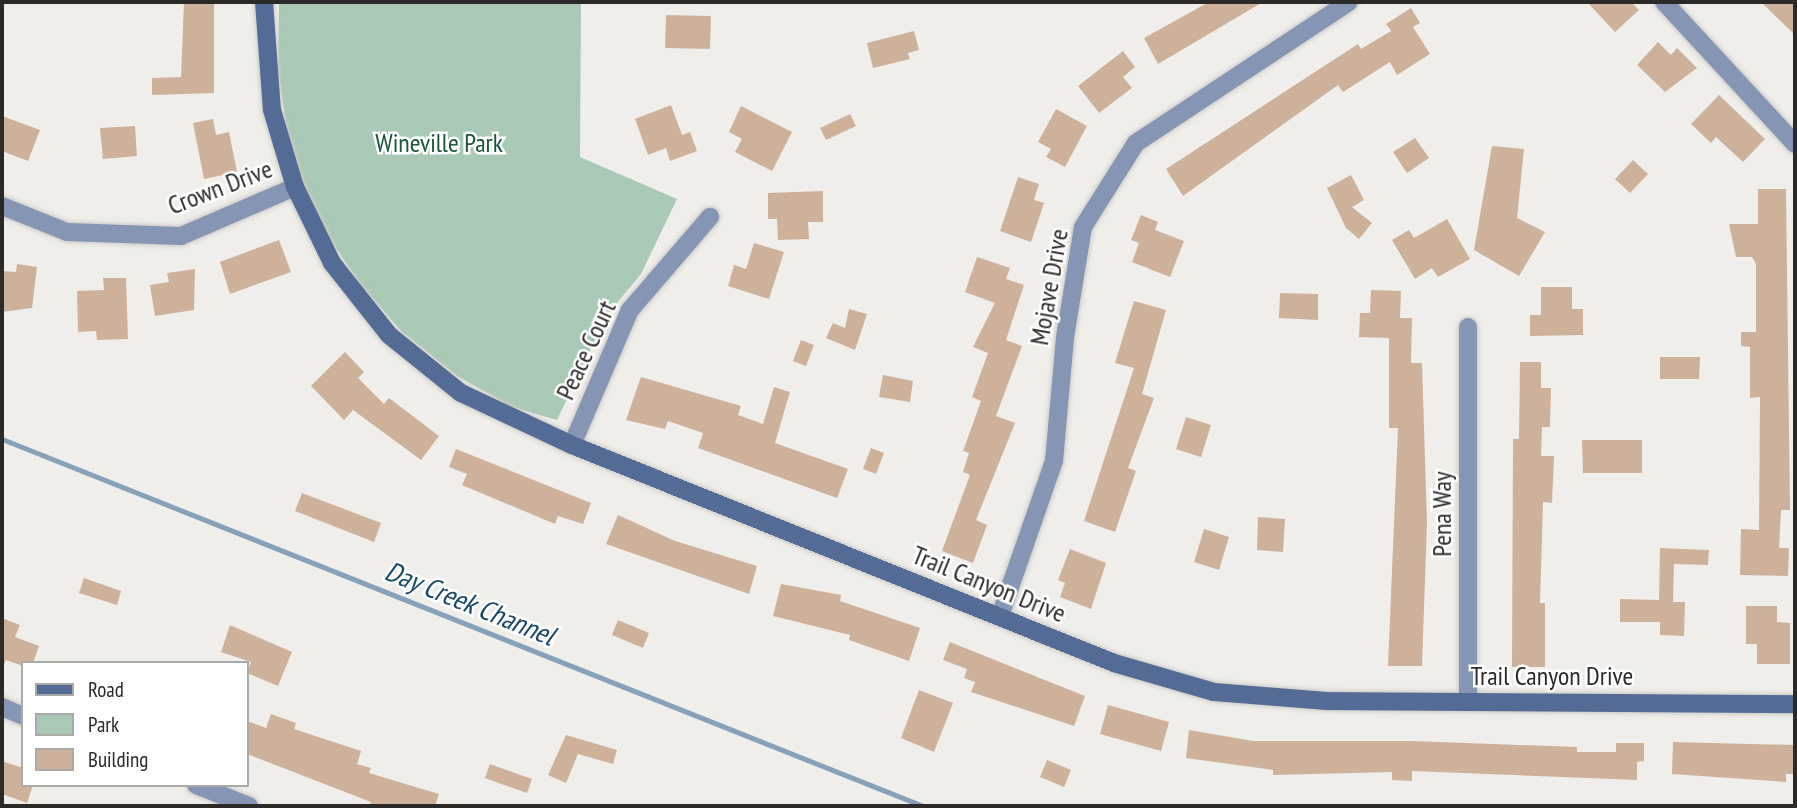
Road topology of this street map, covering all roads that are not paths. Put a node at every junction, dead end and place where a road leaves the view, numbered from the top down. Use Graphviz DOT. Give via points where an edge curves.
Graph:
graph roads {
  1 [pos="264,2"];
  2 [pos="1349,2"];
  3 [pos="1664,2"];
  4 [pos="1795,144"];
  5 [pos="295,187"];
  6 [pos="2,206"];
  7 [pos="710,217"];
  8 [pos="1468,327"];
  9 [pos="572,445"];
  10 [pos="1000,616"];
  11 [pos="1468,702"];
  12 [pos="1795,704"];
  13 [pos="2,707"];
  14 [pos="21,715"];
  15 [pos="201,787"];
  16 [pos="249,806"];
  1 -- 5 [label="street, Trail Canyon Drive" via="272,110"];
  2 -- 10 [label="street, Mojave Drive" via="1136,143 1083,227 1065,337 1054,461"];
  3 -- 4 [label="street"];
  5 -- 6 [label="street, Crown Drive" via="181,236 67,232"];
  5 -- 9 [label="street, Trail Canyon Drive" via="332,263 389,335 461,393"];
  7 -- 9 [label="street, Peace Court" via="630,310"];
  8 -- 11 [label="street, Pena Way"];
  9 -- 10 [label="street, Trail Canyon Drive"];
  10 -- 11 [label="street, Trail Canyon Drive" via="1114,663 1214,692 1327,701"];
  11 -- 12 [label="street, Trail Canyon Drive"];
  13 -- 14 [label="street"];
  15 -- 16 [label="street"];
}
